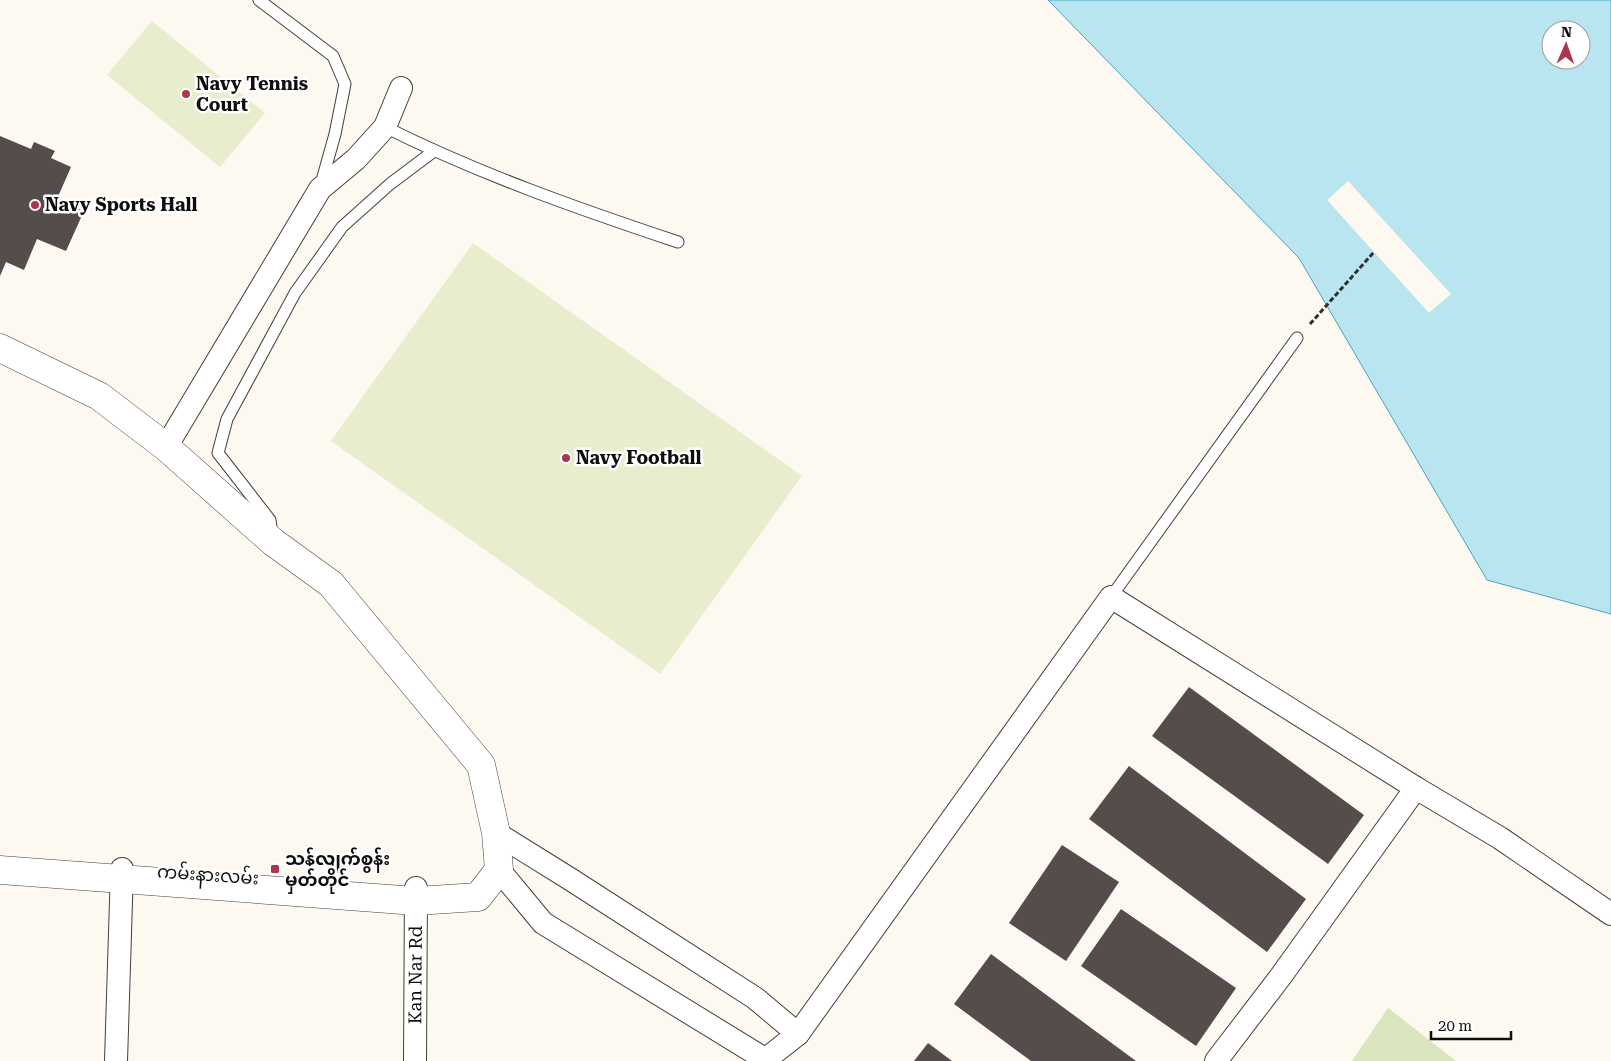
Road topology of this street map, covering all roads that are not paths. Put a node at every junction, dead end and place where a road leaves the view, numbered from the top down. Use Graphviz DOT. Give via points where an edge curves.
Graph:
graph roads {
  1 [pos="259,0"];
  2 [pos="402,88"];
  3 [pos="385,127"];
  4 [pos="434,151"];
  5 [pos="320,189"];
  6 [pos="678,242"];
  7 [pos="1297,338"];
  8 [pos="0,348"];
  9 [pos="166,447"];
  10 [pos="273,542"];
  11 [pos="1111,597"];
  12 [pos="1416,788"];
  13 [pos="496,833"];
  14 [pos="0,858"];
  15 [pos="0,870"];
  16 [pos="498,870"];
  17 [pos="122,874"];
  18 [pos="416,894"];
  19 [pos="1611,914"];
  20 [pos="798,1034"];
  21 [pos="766,1060"];
  22 [pos="116,1061"];
  23 [pos="415,1061"];
  24 [pos="1216,1061"];
  1 -- 5 [label="lane" via="333,56 345,84"];
  2 -- 3 [label="street"];
  3 -- 4 [label="lane"];
  3 -- 5 [label="street" via="356,159"];
  4 -- 6 [label="lane" via="593,214"];
  4 -- 10 [label="lane" via="390,184 342,227 294,293 227,418 218,454 270,520"];
  5 -- 9 [label="street"];
  7 -- 11 [label="lane"];
  8 -- 9 [label="street" via="99,396"];
  9 -- 10 [label="street"];
  10 -- 13 [label="street" via="331,584 481,764"];
  11 -- 12 [label="street"];
  11 -- 20 [label="street"];
  12 -- 19 [label="street" via="1500,838"];
  12 -- 24 [label="street"];
  13 -- 16 [label="street"];
  13 -- 20 [label="street" via="755,998"];
  14 -- 17 [label="street, ကမ်းနားလမ်း"];
  15 -- 17 [label="street, ကမ်းနားလမ်း"];
  16 -- 18 [label="street, ကမ်းနားလမ်း" via="479,883"];
  16 -- 21 [label="street" via="543,923"];
  17 -- 18 [label="street, ကမ်းနားလမ်း"];
  17 -- 22 [label="street"];
  18 -- 23 [label="street, Kan Nar Rd"];
  20 -- 21 [label="street"];
}
